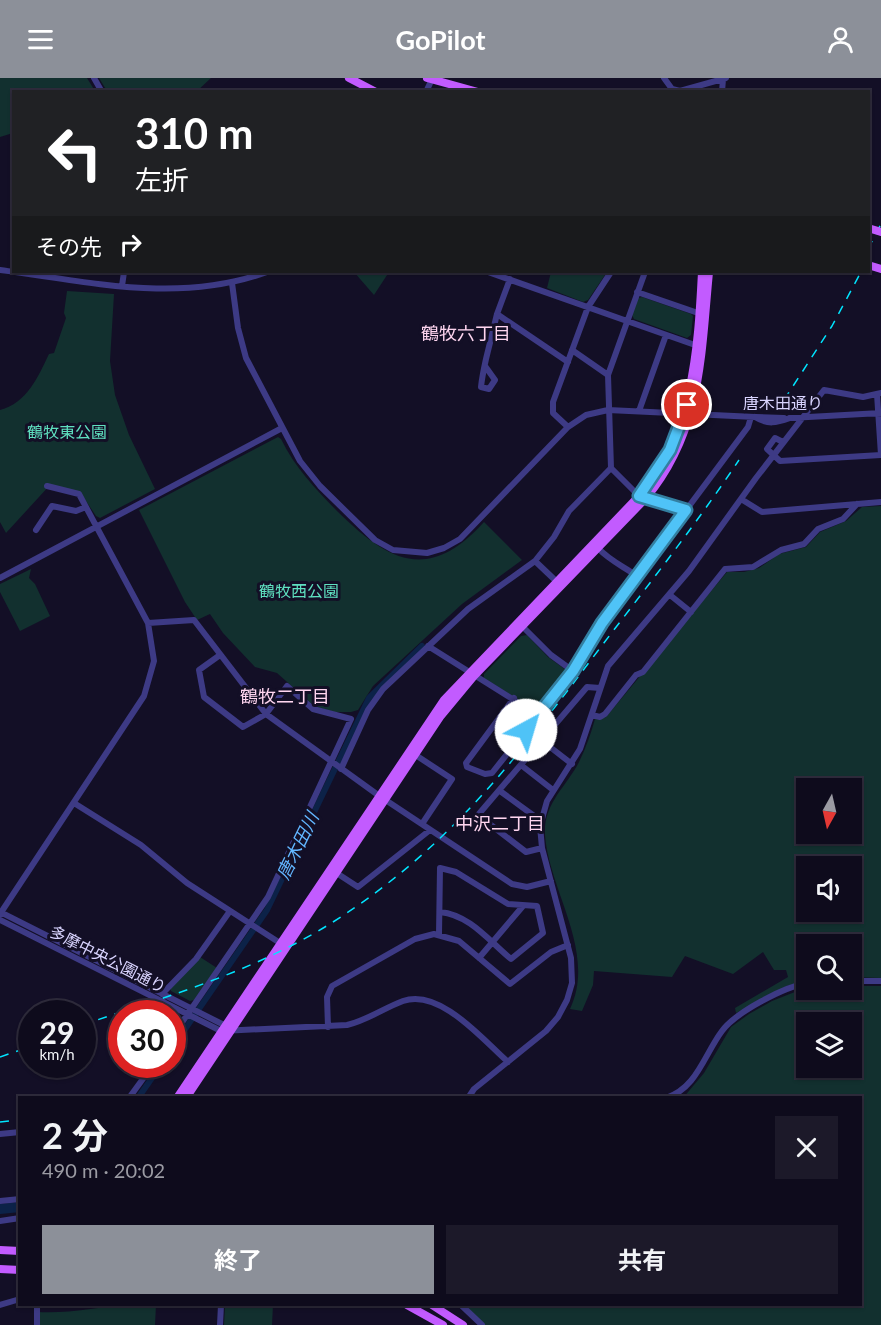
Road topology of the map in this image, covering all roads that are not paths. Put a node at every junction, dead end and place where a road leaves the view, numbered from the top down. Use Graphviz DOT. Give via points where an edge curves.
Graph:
graph roads {
  1 [pos="349,78"];
  2 [pos="664,78"];
  3 [pos="429,79"];
  4 [pos="724,79"];
  5 [pos="372,90"];
  6 [pos="470,90"];
  7 [pos="676,90"];
  8 [pos="684,90"];
  9 [pos="23,273"];
  10 [pos="124,273"];
  11 [pos="264,273"];
  12 [pos="491,273"];
  13 [pos="610,273"];
  14 [pos="645,273"];
  15 [pos="702,273"];
  16 [pos="709,273"];
  17 [pos="510,279"];
  18 [pos="232,283"];
  19 [pos="122,286"];
  20 [pos="638,292"];
  21 [pos="588,307"];
  22 [pos="698,313"];
  23 [pos="497,314"];
  24 [pos="626,321"];
  25 [pos="666,335"];
  26 [pos="695,345"];
  27 [pos="572,350"];
  28 [pos="568,362"];
  29 [pos="485,366"];
  30 [pos="608,375"];
  31 [pos="879,393"];
  32 [pos="608,410"];
  33 [pos="639,411"];
  34 [pos="880,413"];
  35 [pos="688,414"];
  36 [pos="753,417"];
  37 [pos="796,418"];
  38 [pos="282,428"];
  39 [pos="568,428"];
  40 [pos="881,455"];
  41 [pos="772,456"];
  42 [pos="611,468"];
  43 [pos="47,486"];
  44 [pos="643,497"];
  45 [pos="741,499"];
  46 [pos="881,502"];
  47 [pos="857,504"];
  48 [pos="86,507"];
  49 [pos="686,510"];
  50 [pos="98,526"];
  51 [pos="36,530"];
  52 [pos="598,548"];
  53 [pos="535,561"];
  54 [pos="637,576"];
  55 [pos="0,578"];
  56 [pos="556,581"];
  57 [pos="670,596"];
  58 [pos="691,612"];
  59 [pos="148,623"];
  60 [pos="520,624"];
  61 [pos="428,646"];
  62 [pos="219,655"];
  63 [pos="573,671"];
  64 [pos="471,674"];
  65 [pos="600,688"];
  66 [pos="514,698"];
  67 [pos="266,714"];
  68 [pos="538,715"];
  69 [pos="592,715"];
  70 [pos="541,740"];
  71 [pos="414,754"];
  72 [pos="572,764"];
  73 [pos="336,765"];
  74 [pos="521,765"];
  75 [pos="553,790"];
  76 [pos="500,791"];
  77 [pos="381,797"];
  78 [pos="74,804"];
  79 [pos="541,821"];
  80 [pos="422,824"];
  81 [pos="430,830"];
  82 [pos="542,848"];
  83 [pos="335,872"];
  84 [pos="551,881"];
  85 [pos="523,906"];
  86 [pos="230,911"];
  87 [pos="440,912"];
  88 [pos="0,917"];
  89 [pos="254,926"];
  90 [pos="439,934"];
  91 [pos="280,943"];
  92 [pos="492,943"];
  93 [pos="568,945"];
  94 [pos="479,958"];
  95 [pos="117,975"];
  96 [pos="862,981"];
  97 [pos="881,981"];
  98 [pos="796,987"];
  99 [pos="162,994"];
  100 [pos="161,1000"];
  101 [pos="186,1010"];
  102 [pos="191,1012"];
  103 [pos="186,1018"];
  104 [pos="328,1027"];
  105 [pos="226,1029"];
  106 [pos="508,1062"];
  107 [pos="143,1078"];
  108 [pos="130,1096"];
  109 [pos="178,1096"];
  110 [pos="187,1096"];
  111 [pos="469,1096"];
  112 [pos="671,1096"];
  113 [pos="18,1133"];
  114 [pos="0,1134"];
  115 [pos="18,1199"];
  116 [pos="0,1201"];
  117 [pos="18,1218"];
  118 [pos="0,1221"];
  119 [pos="0,1250"];
  120 [pos="18,1251"];
  121 [pos="0,1269"];
  122 [pos="18,1270"];
  123 [pos="18,1300"];
  124 [pos="0,1305"];
  125 [pos="37,1306"];
  126 [pos="221,1306"];
  127 [pos="409,1306"];
  128 [pos="434,1306"];
  129 [pos="462,1306"];
  130 [pos="37,1325"];
  131 [pos="220,1325"];
  132 [pos="443,1325"];
  133 [pos="463,1325"];
  134 [pos="482,1325"];
  1 -- 5 [label="main road"];
  2 -- 7 [label="street"];
  3 -- 6 [label="main road"];
  4 -- 8 [label="street"];
  9 -- 19 [label="street"];
  10 -- 19 [label="street"];
  11 -- 18 [label="street"];
  12 -- 17 [label="street"];
  13 -- 21 [label="street"];
  14 -- 20 [label="street"];
  15 -- 22 [label="main road"];
  16 -- 35 [label="main road" via="698,381"];
  17 -- 21 [label="street"];
  17 -- 23 [label="street"];
  18 -- 19 [label="street" via="166,290"];
  18 -- 38 [label="street" via="246,358"];
  20 -- 22 [label="street"];
  20 -- 24 [label="street"];
  21 -- 24 [label="street"];
  21 -- 27 [label="street"];
  22 -- 26 [label="main road"];
  23 -- 28 [label="street"];
  23 -- 29 [label="street"];
  24 -- 25 [label="street"];
  24 -- 30 [label="street"];
  25 -- 26 [label="street"];
  25 -- 33 [label="street"];
  26 -- 35 [label="main road"];
  27 -- 28 [label="street"];
  27 -- 30 [label="street"];
  28 -- 39 [label="street" via="552,408"];
  30 -- 32 [label="street"];
  31 -- 34 [label="street"];
  31 -- 37 [label="street" via="863,397 824,390"];
  32 -- 33 [label="street, 唐木田通り"];
  32 -- 39 [label="street" via="586,415"];
  32 -- 42 [label="street"];
  33 -- 35 [label="street, 唐木田通り"];
  34 -- 37 [label="street, 唐木田通り"];
  34 -- 40 [label="street"];
  35 -- 36 [label="street, 唐木田通り"];
  35 -- 44 [label="main road" via="669,467"];
  36 -- 37 [label="street, 唐木田通り, bridge"];
  36 -- 49 [label="street"];
  37 -- 41 [label="street" via="783,442 775,438 767,449"];
  38 -- 39 [label="street" via="311,475 366,532 393,550 418,553 444,548 460,539"];
  38 -- 50 [label="street"];
  40 -- 41 [label="street" via="780,461"];
  41 -- 45 [label="street"];
  42 -- 44 [label="street"];
  42 -- 53 [label="street" via="569,511"];
  43 -- 48 [label="street" via="79,494"];
  44 -- 49 [label="street"];
  44 -- 52 [label="main road"];
  44 -- 56 [label="main road"];
  45 -- 47 [label="street" via="762,513"];
  45 -- 57 [label="street"];
  46 -- 47 [label="street"];
  47 -- 58 [label="street" via="843,519 818,529 804,544 781,550 753,567 725,569"];
  48 -- 50 [label="street"];
  48 -- 51 [label="street" via="76,512 52,506"];
  49 -- 54 [label="street"];
  50 -- 55 [label="street"];
  50 -- 59 [label="street"];
  52 -- 54 [label="street" via="612,562"];
  52 -- 60 [label="main road"];
  53 -- 56 [label="street"];
  53 -- 61 [label="street" via="477,601"];
  54 -- 63 [label="street"];
  56 -- 60 [label="main road"];
  57 -- 58 [label="street"];
  57 -- 65 [label="street" via="612,660"];
  58 -- 69 [label="street" via="605,714"];
  59 -- 62 [label="street" via="194,620"];
  59 -- 78 [label="street" via="154,654 150,684"];
  60 -- 63 [label="street" via="550,655"];
  60 -- 64 [label="main road"];
  61 -- 64 [label="street"];
  61 -- 73 [label="street" via="375,700"];
  62 -- 67 [label="street"];
  62 -- 67 [label="street" via="199,670 204,697 243,726"];
  63 -- 68 [label="street"];
  64 -- 66 [label="street"];
  64 -- 71 [label="main road"];
  64 -- 77 [label="main road" via="427,722"];
  65 -- 69 [label="street"];
  65 -- 70 [label="street" via="587,687"];
  66 -- 68 [label="street"];
  66 -- 68 [label="street" via="466,763 467,767 492,773"];
  67 -- 73 [label="street"];
  67 -- 73 [label="street" via="287,686 313,709 351,719"];
  69 -- 72 [label="street"];
  70 -- 72 [label="street"];
  70 -- 74 [label="street"];
  71 -- 77 [label="main road"];
  71 -- 80 [label="street" via="452,779"];
  72 -- 75 [label="street"];
  73 -- 77 [label="street"];
  73 -- 89 [label="street"];
  74 -- 75 [label="street"];
  74 -- 76 [label="street"];
  75 -- 79 [label="street"];
  76 -- 79 [label="street"];
  76 -- 82 [label="street" via="478,814 526,852"];
  77 -- 80 [label="street"];
  77 -- 83 [label="main road"];
  77 -- 91 [label="main road"];
  78 -- 86 [label="street" via="141,845"];
  78 -- 88 [label="street"];
  79 -- 82 [label="street"];
  80 -- 81 [label="street"];
  81 -- 83 [label="street" via="358,887"];
  81 -- 84 [label="street" via="516,886"];
  82 -- 84 [label="street"];
  83 -- 105 [label="main road"];
  84 -- 93 [label="street"];
  85 -- 87 [label="street" via="502,902 456,872 440,868"];
  85 -- 92 [label="street"];
  85 -- 92 [label="street" via="537,906 543,933 512,959"];
  86 -- 89 [label="street"];
  86 -- 99 [label="street" via="196,959"];
  87 -- 90 [label="street"];
  87 -- 92 [label="street" via="469,922"];
  88 -- 95 [label="street, 多摩中央公園通り"];
  89 -- 91 [label="street"];
  89 -- 102 [label="street"];
  90 -- 94 [label="street" via="455,939"];
  90 -- 104 [label="street" via="415,939 338,980 327,997"];
  91 -- 105 [label="main road"];
  92 -- 94 [label="street"];
  93 -- 94 [label="street" via="551,952 510,984"];
  93 -- 106 [label="street" via="572,972 565,1006 546,1031"];
  95 -- 99 [label="street, 多摩中央公園通り"];
  95 -- 100 [label="street, 多摩中央公園通り"];
  96 -- 97 [label="street"];
  98 -- 112 [label="street" via="769,998 728,1024 688,1085"];
  99 -- 102 [label="street, 多摩中央公園通り"];
  101 -- 102 [label="street, 多摩中央公園通り"];
  102 -- 103 [label="street"];
  102 -- 105 [label="street, 多摩中央公園通り"];
  104 -- 105 [label="street"];
  104 -- 106 [label="street" via="356,1023 408,999 426,999 445,1008"];
  105 -- 109 [label="main road"];
  105 -- 110 [label="main road"];
  106 -- 111 [label="street"];
  107 -- 108 [label="street"];
  113 -- 114 [label="street"];
  115 -- 116 [label="street"];
  117 -- 118 [label="street"];
  119 -- 120 [label="main road"];
  121 -- 122 [label="main road"];
  123 -- 124 [label="street"];
  125 -- 130 [label="street"];
  126 -- 131 [label="street"];
  127 -- 132 [label="main road"];
  128 -- 133 [label="main road"];
  129 -- 134 [label="street"];
}
